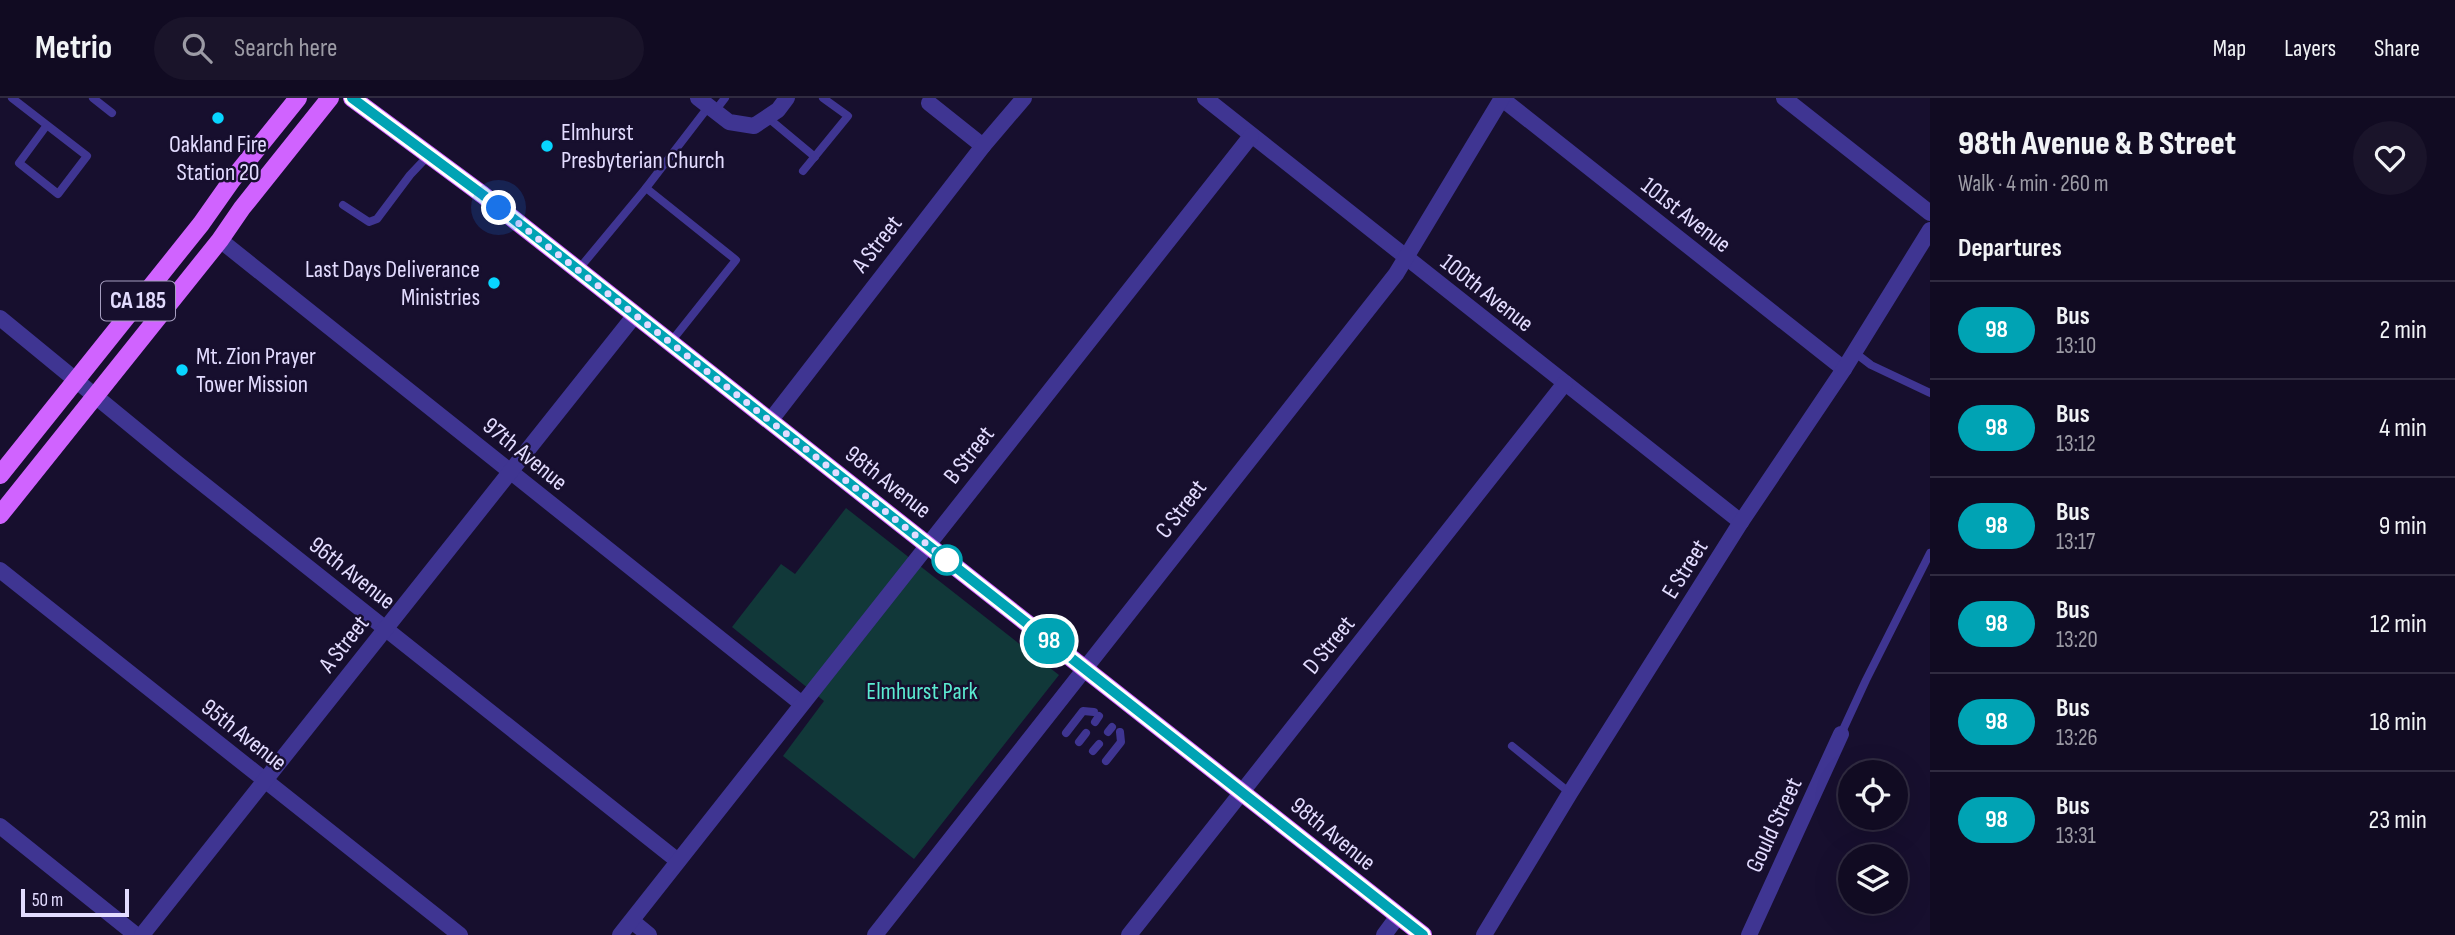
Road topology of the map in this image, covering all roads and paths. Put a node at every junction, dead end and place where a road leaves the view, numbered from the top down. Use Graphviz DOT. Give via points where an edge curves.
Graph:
graph roads {
  1 [pos="12,98"];
  2 [pos="93,98"];
  3 [pos="298,98"];
  4 [pos="330,98"];
  5 [pos="352,98"];
  6 [pos="787,98"];
  7 [pos="823,98"];
  8 [pos="1024,98"];
  9 [pos="1205,98"];
  10 [pos="1502,98"];
  11 [pos="1784,98"];
  12 [pos="712,103"];
  13 [pos="929,103"];
  14 [pos="112,113"];
  15 [pos="767,117"];
  16 [pos="47,125"];
  17 [pos="1251,135"];
  18 [pos="983,146"];
  19 [pos="428,156"];
  20 [pos="815,156"];
  21 [pos="803,171"];
  22 [pos="646,188"];
  23 [pos="343,205"];
  24 [pos="1930,213"];
  25 [pos="1930,230"];
  26 [pos="220,240"];
  27 [pos="1406,258"];
  28 [pos="578,270"];
  29 [pos="635,315"];
  30 [pos="0,318"];
  31 [pos="670,343"];
  32 [pos="1854,352"];
  33 [pos="1843,369"];
  34 [pos="75,379"];
  35 [pos="1565,383"];
  36 [pos="1930,393"];
  37 [pos="94,395"];
  38 [pos="770,421"];
  39 [pos="510,472"];
  40 [pos="0,475"];
  41 [pos="0,515"];
  42 [pos="1741,522"];
  43 [pos="928,545"];
  44 [pos="1930,553"];
  45 [pos="0,570"];
  46 [pos="385,628"];
  47 [pos="1084,668"];
  48 [pos="802,704"];
  49 [pos="1096,717"];
  50 [pos="1113,730"];
  51 [pos="1066,733"];
  52 [pos="1086,733"];
  53 [pos="1841,734"];
  54 [pos="1079,742"];
  55 [pos="1099,744"];
  56 [pos="1512,746"];
  57 [pos="1093,751"];
  58 [pos="1107,761"];
  59 [pos="265,781"];
  60 [pos="1242,792"];
  61 [pos="1570,793"];
  62 [pos="0,826"];
  63 [pos="678,860"];
  64 [pos="1398,916"];
  65 [pos="632,921"];
  66 [pos="136,935"];
  67 [pos="142,935"];
  68 [pos="460,935"];
  69 [pos="620,935"];
  70 [pos="649,935"];
  71 [pos="875,935"];
  72 [pos="1129,935"];
  73 [pos="1384,935"];
  74 [pos="1423,935"];
  75 [pos="1484,935"];
  76 [pos="1749,935"];
  1 -- 16 [label="lane"];
  2 -- 14 [label="lane"];
  3 -- 34 [label="main road, CA 185"];
  4 -- 26 [label="main road, CA 185"];
  5 -- 19 [label="main road, 98th Avenue"];
  6 -- 15 [label="street"];
  7 -- 20 [label="lane" via="848,116"];
  8 -- 18 [label="street, A Street"];
  9 -- 17 [label="street, 100th Avenue"];
  10 -- 27 [label="street, C Street"];
  10 -- 33 [label="street, 101st Avenue"];
  11 -- 24 [label="street"];
  12 -- 15 [label="street" via="729,122 754,126"];
  12 -- 22 [label="lane"];
  13 -- 18 [label="street"];
  15 -- 20 [label="lane"];
  16 -- 16 [label="lane" via="87,156 58,194 19,163"];
  17 -- 27 [label="street, 100th Avenue"];
  17 -- 43 [label="street, B Street"];
  18 -- 38 [label="street, A Street"];
  19 -- 23 [label="lane" via="377,219 369,222"];
  19 -- 28 [label="main road, 98th Avenue"];
  20 -- 21 [label="lane"];
  22 -- 28 [label="lane"];
  22 -- 31 [label="lane" via="736,260"];
  25 -- 32 [label="street, E Street"];
  26 -- 37 [label="main road, CA 185"];
  26 -- 39 [label="street, 97th Avenue"];
  27 -- 35 [label="street, 100th Avenue"];
  27 -- 47 [label="street, C Street"];
  28 -- 29 [label="main road, 98th Avenue"];
  29 -- 31 [label="main road, 98th Avenue"];
  29 -- 39 [label="street, A Street"];
  30 -- 34 [label="street, 96th Avenue"];
  31 -- 38 [label="main road, 98th Avenue"];
  32 -- 33 [label="street, E Street"];
  32 -- 36 [label="lane"];
  33 -- 42 [label="street, E Street"];
  34 -- 37 [label="street, 96th Avenue"];
  34 -- 40 [label="main road, CA 185"];
  35 -- 42 [label="street, 100th Avenue"];
  35 -- 60 [label="street, D Street"];
  37 -- 41 [label="main road, CA 185"];
  37 -- 46 [label="street, 96th Avenue"];
  38 -- 43 [label="main road, 98th Avenue"];
  39 -- 46 [label="street, A Street"];
  39 -- 48 [label="street, 97th Avenue"];
  42 -- 61 [label="street, E Street"];
  43 -- 47 [label="main road, 98th Avenue"];
  43 -- 48 [label="street, B Street"];
  44 -- 53 [label="lane"];
  45 -- 59 [label="street, 95th Avenue"];
  46 -- 59 [label="street, A Street"];
  46 -- 63 [label="street, 96th Avenue"];
  47 -- 60 [label="main road, 98th Avenue"];
  47 -- 71 [label="street, C Street"];
  48 -- 63 [label="street, B Street"];
  49 -- 51 [label="lane" via="1083,712"];
  50 -- 58 [label="lane" via="1121,742"];
  52 -- 54 [label="lane"];
  53 -- 76 [label="street, Gould Street"];
  55 -- 57 [label="lane"];
  56 -- 61 [label="lane"];
  59 -- 67 [label="street, A Street"];
  59 -- 68 [label="street, 95th Avenue"];
  60 -- 64 [label="main road, 98th Avenue"];
  60 -- 72 [label="street, D Street"];
  61 -- 75 [label="street, E Street"];
  62 -- 66 [label="street"];
  63 -- 65 [label="street, B Street"];
  64 -- 73 [label="street"];
  64 -- 74 [label="main road, 98th Avenue"];
  65 -- 69 [label="street, B Street"];
  65 -- 70 [label="street"];
}
